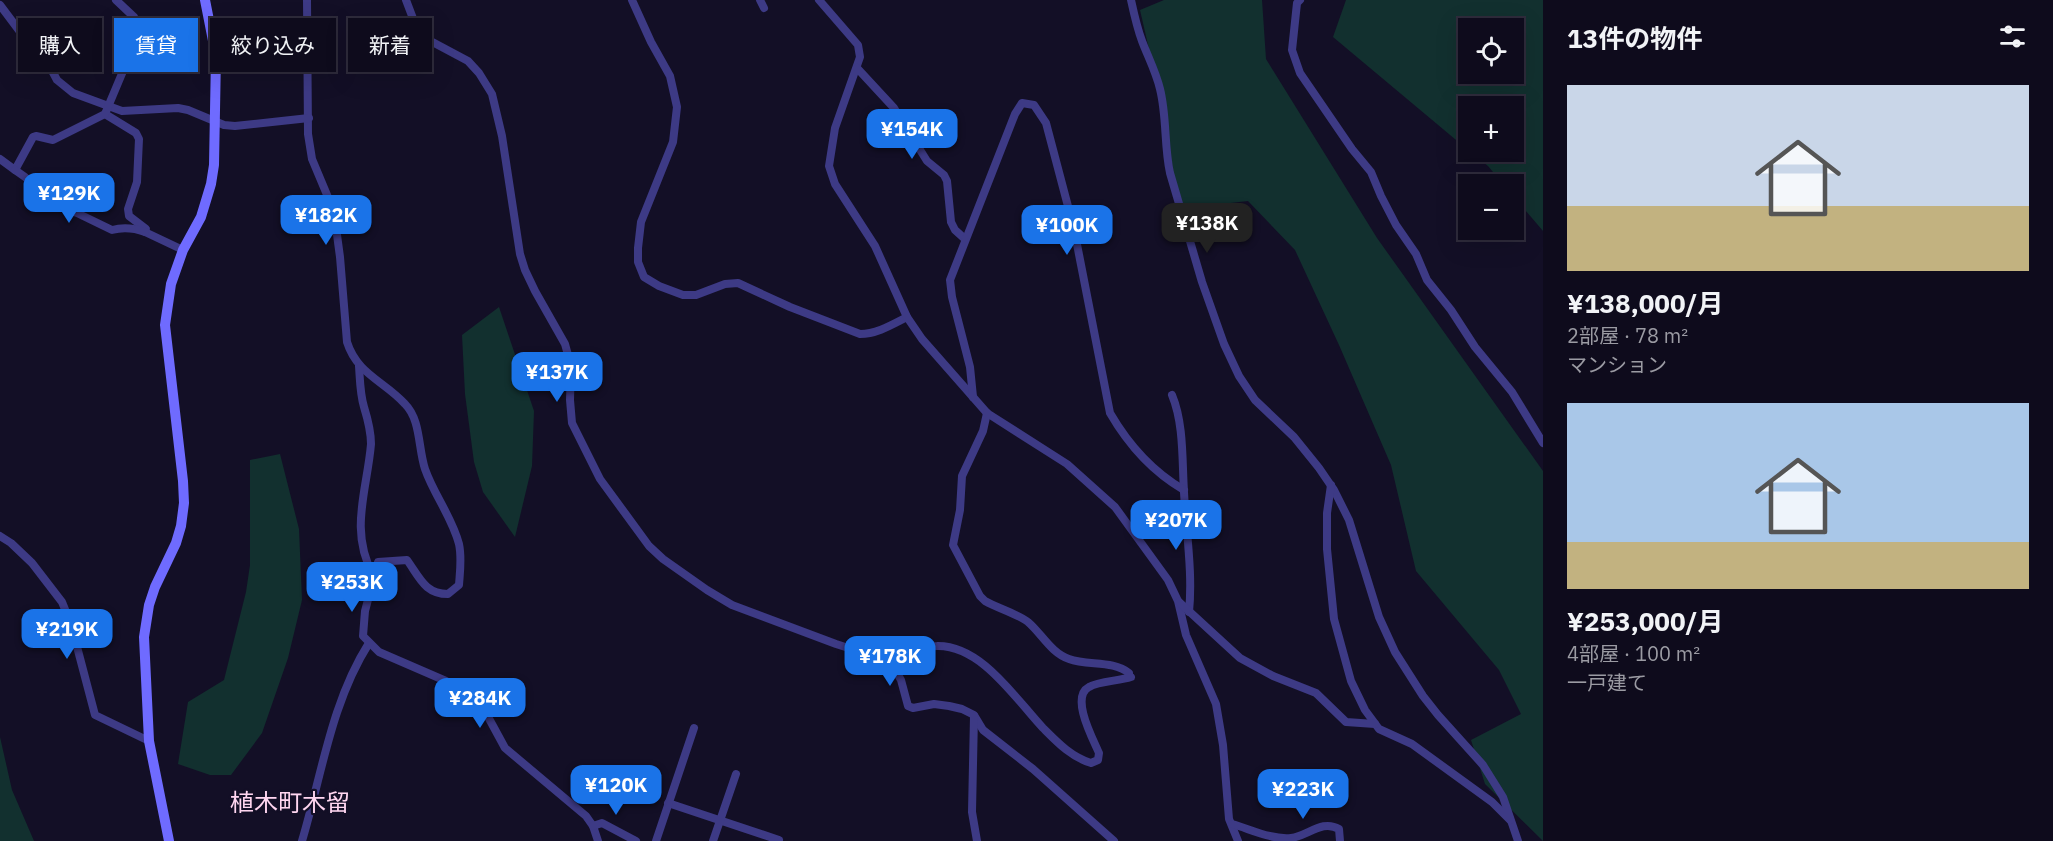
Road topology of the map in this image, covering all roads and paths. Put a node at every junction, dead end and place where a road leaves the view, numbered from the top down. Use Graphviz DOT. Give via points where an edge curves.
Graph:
graph roads {
  1 [pos="116,0"];
  2 [pos="206,0"];
  3 [pos="307,0"];
  4 [pos="406,0"];
  5 [pos="632,0"];
  6 [pos="760,0"];
  7 [pos="819,0"];
  8 [pos="1131,0"];
  9 [pos="1300,0"];
  10 [pos="0,5"];
  11 [pos="764,8"];
  12 [pos="857,68"];
  13 [pos="109,106"];
  14 [pos="105,114"];
  15 [pos="309,118"];
  16 [pos="216,122"];
  17 [pos="0,159"];
  18 [pos="15,170"];
  19 [pos="145,232"];
  20 [pos="965,239"];
  21 [pos="183,250"];
  22 [pos="908,317"];
  23 [pos="358,366"];
  24 [pos="1172,395"];
  25 [pos="973,399"];
  26 [pos="987,413"];
  27 [pos="1543,443"];
  28 [pos="1331,485"];
  29 [pos="1184,490"];
  30 [pos="0,536"];
  31 [pos="374,575"];
  32 [pos="1178,601"];
  33 [pos="1189,612"];
  34 [pos="369,643"];
  35 [pos="883,659"];
  36 [pos="974,715"];
  37 [pos="1375,724"];
  38 [pos="694,728"];
  39 [pos="149,741"];
  40 [pos="736,774"];
  41 [pos="668,803"];
  42 [pos="719,821"];
  43 [pos="1512,821"];
  44 [pos="1232,824"];
  45 [pos="593,826"];
  46 [pos="779,840"];
  47 [pos="169,841"];
  48 [pos="302,841"];
  49 [pos="598,841"];
  50 [pos="636,841"];
  51 [pos="656,841"];
  52 [pos="713,841"];
  53 [pos="977,841"];
  54 [pos="1114,841"];
  55 [pos="1238,841"];
  56 [pos="1340,841"];
  57 [pos="1518,841"];
  1 -- 13 [label="street" via="134,16 138,28"];
  2 -- 16 [label="street" via="216,56"];
  3 -- 15 [label="street"];
  4 -- 35 [label="street" via="423,37 468,61 492,94 520,254 565,344 571,366 572,423 619,508 663,559 732,605"];
  5 -- 22 [label="street" via="670,76 677,107 673,142 641,222 638,262 645,277 683,295 738,283 860,334"];
  6 -- 11 [label="street"];
  7 -- 12 [label="street" via="858,45"];
  8 -- 28 [label="street" via="1165,109 1170,173 1224,344 1249,393 1294,437"];
  9 -- 27 [label="street" via="1292,50 1300,73 1371,172 1427,280 1512,392"];
  10 -- 13 [label="street" via="64,87"];
  12 -- 20 [label="street" via="894,108 927,161 944,175 951,222"];
  12 -- 22 [label="street" via="835,128 829,166 835,184 875,246"];
  13 -- 14 [label="street"];
  13 -- 16 [label="street" via="131,111 178,108"];
  14 -- 18 [label="street" via="53,140 33,137"];
  14 -- 19 [label="street" via="136,133 139,139 137,182 128,213"];
  15 -- 16 [label="street" via="235,126"];
  15 -- 23 [label="street" via="312,159 335,220 347,342"];
  16 -- 21 [label="street" via="211,184 201,217"];
  17 -- 18 [label="street"];
  18 -- 19 [label="street" via="51,203 112,230"];
  19 -- 21 [label="street"];
  20 -- 25 [label="street" via="950,280 970,367"];
  20 -- 29 [label="street" via="1015,114 1022,103 1034,105 1046,123 1071,218 1110,413 1142,456 1166,480"];
  21 -- 39 [label="street" via="171,284 165,325 184,502 176,543 155,587 145,621"];
  22 -- 25 [label="street"];
  23 -- 31 [label="street" via="371,445 360,521 366,561"];
  23 -- 31 [label="street" via="407,405 416,424 426,471 457,536 461,559 459,585 448,594 429,590 408,560 378,562"];
  24 -- 29 [label="street" via="1180,430"];
  25 -- 26 [label="street"];
  26 -- 32 [label="street" via="1067,464 1115,507 1168,580"];
  26 -- 35 [label="street" via="962,476 953,544 985,602 1025,620 1058,654 1070,660 1108,665 1129,673 1131,677 1088,687 1082,694 1098,760 1080,760 1059,744 997,677 964,651 934,645"];
  28 -- 37 [label="street" via="1327,549 1334,619 1351,681"];
  28 -- 43 [label="street" via="1349,520 1379,617 1395,652 1423,696 1483,765 1503,797"];
  29 -- 33 [label="street"];
  30 -- 39 [label="street" via="32,563 62,602 95,715"];
  31 -- 34 [label="street" via="363,636"];
  32 -- 33 [label="street"];
  32 -- 44 [label="street" via="1186,635 1216,704"];
  33 -- 37 [label="street" via="1240,658 1316,693 1346,722"];
  34 -- 45 [label="street" via="379,652 473,695 506,748 571,802"];
  34 -- 48 [label="street" via="337,708"];
  35 -- 36 [label="street" via="901,680 908,706 949,706"];
  36 -- 53 [label="street" via="972,812"];
  36 -- 54 [label="street" via="983,730"];
  37 -- 43 [label="street" via="1412,744"];
  38 -- 41 [label="street"];
  39 -- 47 [label="street"];
  40 -- 42 [label="street"];
  41 -- 42 [label="street"];
  41 -- 51 [label="street"];
  42 -- 46 [label="street"];
  42 -- 52 [label="street"];
  43 -- 57 [label="street"];
  44 -- 55 [label="street"];
  44 -- 56 [label="street" via="1290,838 1321,826 1334,826 1339,829"];
  45 -- 49 [label="street"];
  45 -- 50 [label="street" via="602,823"];
}
